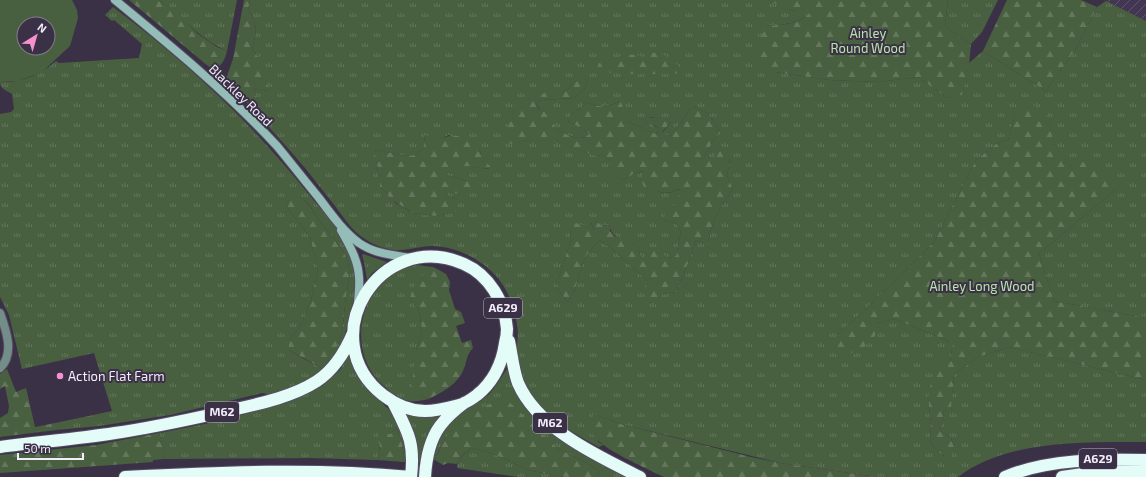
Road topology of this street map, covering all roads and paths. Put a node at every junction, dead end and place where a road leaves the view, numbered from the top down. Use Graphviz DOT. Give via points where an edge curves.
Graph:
graph roads {
  1 [pos="115,0"];
  2 [pos="336,221"];
  3 [pos="414,258"];
  4 [pos="358,309"];
  5 [pos="0,313"];
  6 [pos="507,330"];
  7 [pos="353,332"];
  8 [pos="0,368"];
  9 [pos="393,402"];
  10 [pos="463,404"];
  11 [pos="0,447"];
  12 [pos="1146,460"];
  13 [pos="1127,472"];
  14 [pos="1146,472"];
  15 [pos="124,477"];
  16 [pos="411,477"];
  17 [pos="424,477"];
  18 [pos="640,477"];
  19 [pos="1005,477"];
  20 [pos="1062,477"];
  21 [pos="1103,477"];
  1 -- 2 [label="street, Blackley Road" via="184,57 240,109 277,147"];
  2 -- 3 [label="street, Blackley Road" via="355,240 370,248 384,254"];
  2 -- 4 [label="street, Blackley Road" via="358,266"];
  3 -- 4 [label="highway, A629" via="396,265 380,276 370,286"];
  3 -- 6 [label="highway, A629" via="447,258 466,264 477,272 498,297 505,313"];
  4 -- 7 [label="highway, A629"];
  5 -- 8 [label="street" via="9,345 7,358"];
  6 -- 10 [label="highway, A629" via="504,353 496,373 477,395"];
  6 -- 18 [label="highway, M62" via="517,378 539,413 561,432 597,455"];
  7 -- 9 [label="highway, A629" via="356,354 362,370 371,383"];
  7 -- 11 [label="highway, M62" via="340,358 326,374 304,389 271,400 146,428"];
  9 -- 10 [label="highway, A629" via="425,411"];
  9 -- 16 [label="highway, A629" via="411,440"];
  10 -- 17 [label="highway, A629" via="441,425 434,436 426,456"];
  12 -- 19 [label="highway, A629" via="1095,459 1051,465"];
  13 -- 14 [label="highway, A629"];
  13 -- 20 [label="highway, A629" via="1097,472"];
  13 -- 21 [label="highway, A629"];
  15 -- 16 [label="highway" via="246,471"];
}
